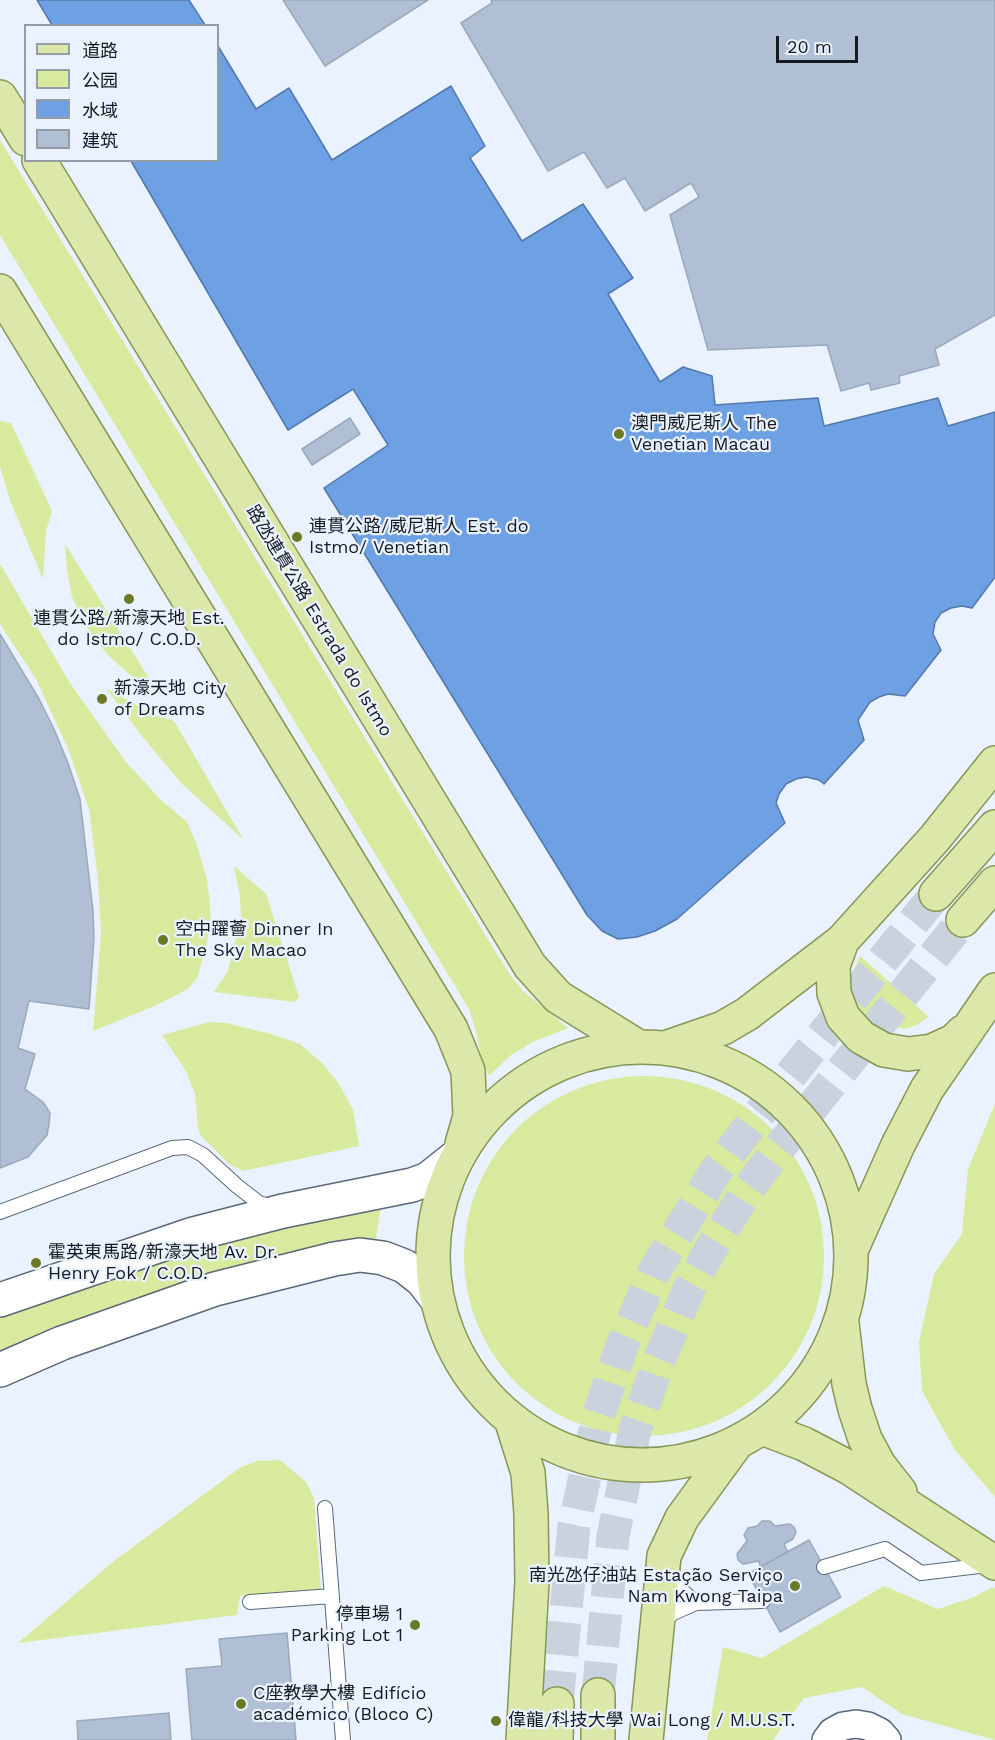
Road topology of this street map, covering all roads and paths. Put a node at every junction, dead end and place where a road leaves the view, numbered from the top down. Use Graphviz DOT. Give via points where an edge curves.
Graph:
graph roads {
  1 [pos="0,97"];
  2 [pos="24,136"];
  3 [pos="40,162"];
  4 [pos="0,291"];
  5 [pos="995,763"];
  6 [pos="995,827"];
  7 [pos="995,883"];
  8 [pos="936,894"];
  9 [pos="963,920"];
  10 [pos="842,941"];
  11 [pos="995,990"];
  12 [pos="971,1024"];
  13 [pos="653,1046"];
  14 [pos="459,1154"];
  15 [pos="283,1210"];
  16 [pos="0,1212"];
  17 [pos="853,1246"];
  18 [pos="436,1298"];
  19 [pos="0,1300"];
  20 [pos="842,1321"];
  21 [pos="0,1370"];
  22 [pos="512,1422"];
  23 [pos="749,1436"];
  24 [pos="325,1508"];
  25 [pos="914,1510"];
  26 [pos="664,1556"];
  27 [pos="995,1564"];
  28 [pos="824,1567"];
  29 [pos="332,1596"];
  30 [pos="763,1600"];
  31 [pos="250,1602"];
  32 [pos="696,1603"];
  33 [pos="656,1627"];
  34 [pos="598,1695"];
  35 [pos="557,1704"];
  36 [pos="344,1740"];
  37 [pos="523,1740"];
  38 [pos="556,1740"];
  39 [pos="598,1740"];
  40 [pos="646,1740"];
  41 [pos="826,1740"];
  42 [pos="887,1740"];
  1 -- 2 [label="main road"];
  3 -- 13 [label="main road, 路氹連貫公路 Estrada do Istmo" via="530,966 558,997"];
  4 -- 14 [label="main road" via="451,1029 468,1071 470,1116"];
  5 -- 10 [label="main road" via="935,838"];
  6 -- 8 [label="main road"];
  7 -- 9 [label="main road"];
  10 -- 12 [label="main road" via="833,966 834,993 843,1017 861,1037 884,1050 908,1054 932,1051 954,1041"];
  10 -- 13 [label="main road" via="723,1028"];
  11 -- 12 [label="main road"];
  12 -- 17 [label="main road" via="927,1089"];
  13 -- 14 [label="main road" via="584,1054 535,1076 492,1109"];
  13 -- 17 [label="main road" via="725,1062 776,1092 816,1136 842,1188"];
  14 -- 15 [label="main road" via="428,1179 412,1185"];
  14 -- 18 [label="main road" via="439,1201 432,1250"];
  15 -- 16 [label="lane" via="259,1203 203,1155 188,1147 172,1148"];
  15 -- 19 [label="main road" via="190,1235"];
  17 -- 20 [label="main road" via="853,1271"];
  18 -- 21 [label="main road" via="404,1266 383,1258 334,1259 215,1289 62,1343"];
  18 -- 22 [label="main road" via="451,1345 477,1387"];
  20 -- 23 [label="main road" via="824,1362 796,1398"];
  20 -- 25 [label="main road" via="849,1384 865,1439 879,1465"];
  22 -- 23 [label="main road" via="552,1447 597,1462 644,1466 692,1460"];
  22 -- 37 [label="main road" via="528,1473 531,1514 532,1582"];
  23 -- 25 [label="main road" via="804,1444"];
  23 -- 26 [label="main road" via="682,1518"];
  24 -- 29 [label="lane"];
  25 -- 27 [label="main road"];
  26 -- 32 [label="lane" via="680,1589"];
  26 -- 33 [label="main road"];
  27 -- 28 [label="lane" via="921,1573 885,1549"];
  29 -- 31 [label="lane"];
  29 -- 36 [label="lane"];
  30 -- 32 [label="lane"];
  32 -- 33 [label="lane" via="673,1613"];
  33 -- 40 [label="main road"];
  34 -- 39 [label="main road"];
  35 -- 38 [label="main road"];
  41 -- 42 [label="street" via="843,1726 856,1724 880,1732"];
}
